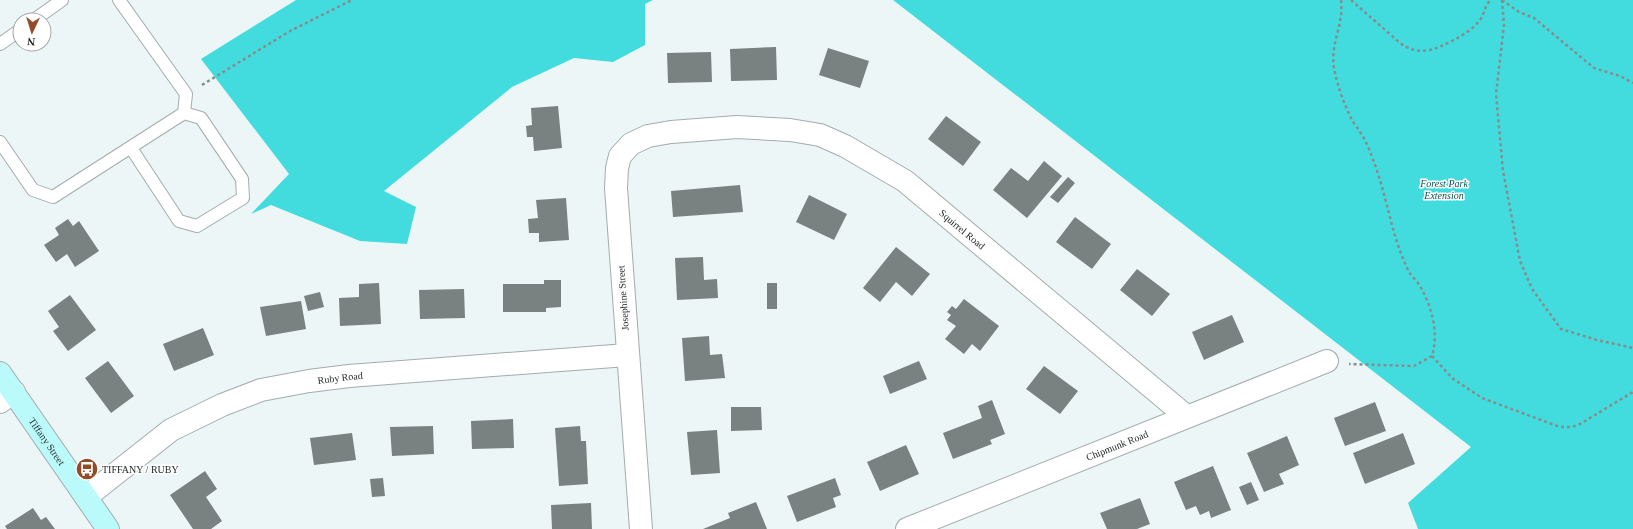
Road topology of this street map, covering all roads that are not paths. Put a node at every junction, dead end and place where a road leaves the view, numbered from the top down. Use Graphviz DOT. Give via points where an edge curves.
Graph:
graph roads {
  1 [pos="62,0"];
  2 [pos="119,0"];
  3 [pos="45,12"];
  4 [pos="12,36"];
  5 [pos="0,44"];
  6 [pos="184,113"];
  7 [pos="702,130"];
  8 [pos="0,142"];
  9 [pos="131,148"];
  10 [pos="627,355"];
  11 [pos="1327,361"];
  12 [pos="0,373"];
  13 [pos="7,397"];
  14 [pos="1186,416"];
  15 [pos="86,497"];
  16 [pos="108,529"];
  17 [pos="640,529"];
  18 [pos="907,529"];
  1 -- 3 [label="lane"];
  2 -- 6 [label="lane" via="186,94"];
  4 -- 5 [label="lane"];
  6 -- 9 [label="lane"];
  6 -- 9 [label="lane" via="201,118 242,180 243,198 197,226 179,221"];
  7 -- 10 [label="street, Josephine Street" via="648,136 625,149 618,162 616,188"];
  7 -- 14 [label="street, Squirrel Road" via="744,128 806,132 833,140 873,162 905,181"];
  8 -- 9 [label="lane" via="33,190 53,197"];
  10 -- 15 [label="street, Ruby Road" via="350,376 261,390 222,405 171,430"];
  10 -- 17 [label="street, Josephine Street"];
  11 -- 14 [label="street, Chipmunk Road"];
  12 -- 13 [label="main road, Tiffany Street"];
  13 -- 15 [label="main road, Tiffany Street"];
  14 -- 18 [label="street, Chipmunk Road"];
  15 -- 16 [label="main road, Tiffany Street"];
}
